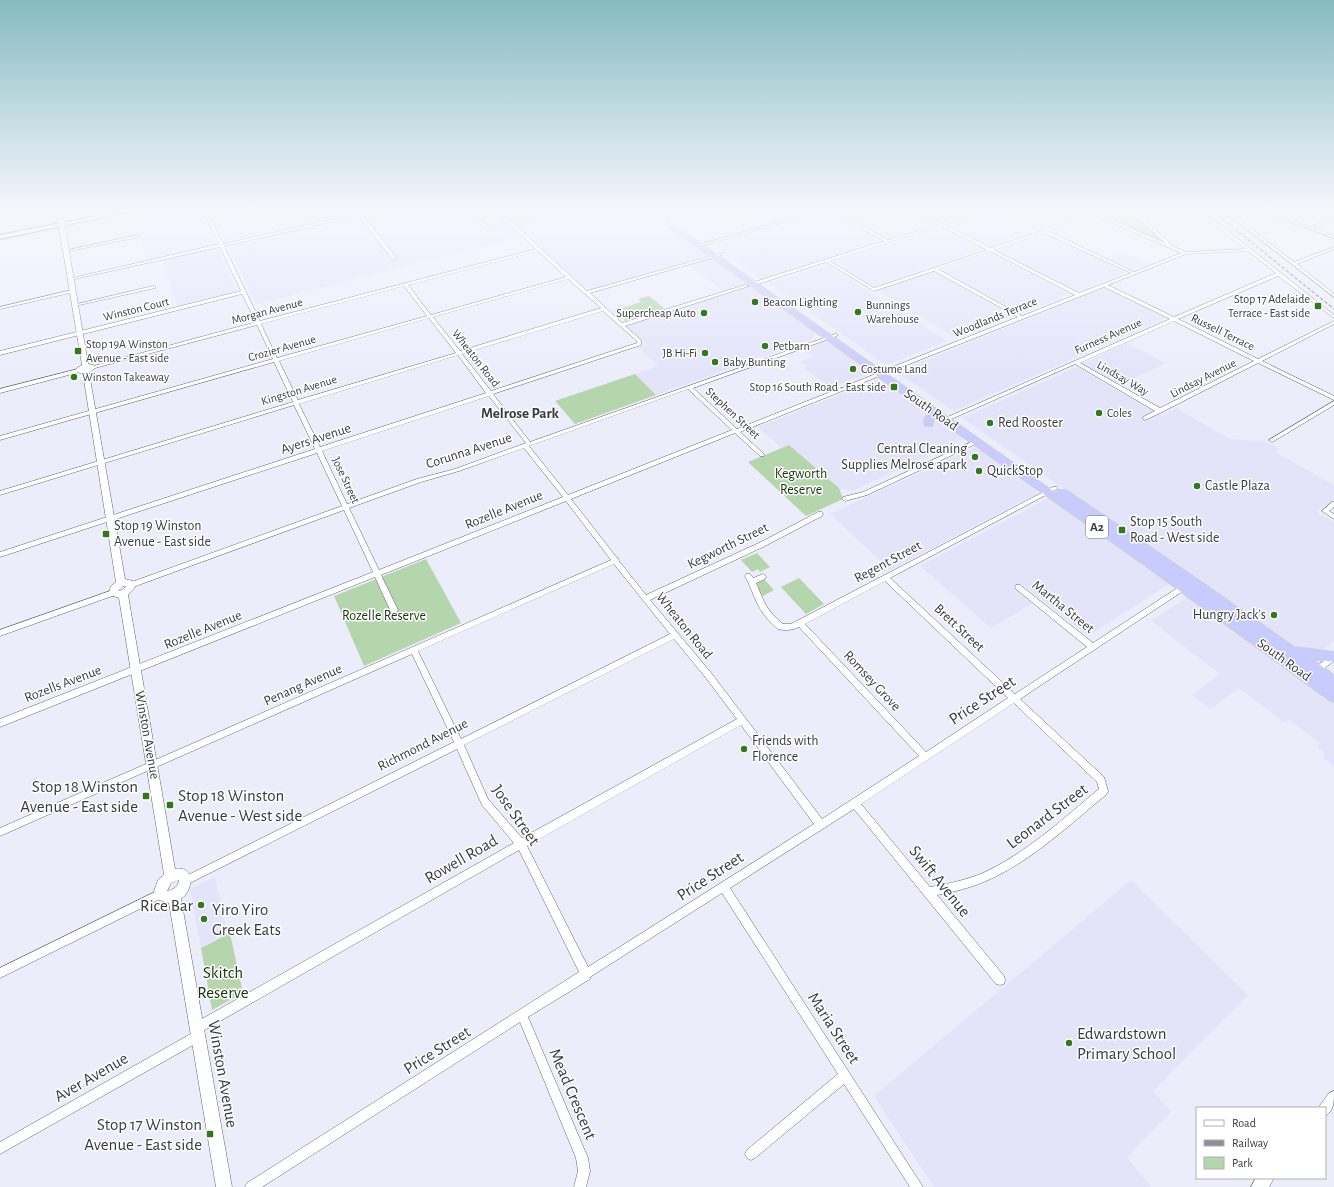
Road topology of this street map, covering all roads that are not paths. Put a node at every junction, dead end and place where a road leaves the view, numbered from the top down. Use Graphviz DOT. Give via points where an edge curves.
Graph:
graph roads {
  1 [pos="67,263"];
  2 [pos="139,263"];
  3 [pos="230,263"];
  4 [pos="484,263"];
  5 [pos="554,263"];
  6 [pos="688,263"];
  7 [pos="728,263"];
  8 [pos="819,263"];
  9 [pos="831,263"];
  10 [pos="951,263"];
  11 [pos="1016,263"];
  12 [pos="1113,263"];
  13 [pos="1158,263"];
  14 [pos="1267,263"];
  15 [pos="1294,264"];
  16 [pos="934,269"];
  17 [pos="1134,273"];
  18 [pos="1280,274"];
  19 [pos="570,278"];
  20 [pos="70,279"];
  21 [pos="405,284"];
  22 [pos="754,284"];
  23 [pos="1104,285"];
  24 [pos="152,287"];
  25 [pos="72,291"];
  26 [pos="244,292"];
  27 [pos="586,293"];
  28 [pos="1079,295"];
  29 [pos="1334,296"];
  30 [pos="74,305"];
  31 [pos="0,308"];
  32 [pos="604,309"];
  33 [pos="430,317"];
  34 [pos="1334,317"];
  35 [pos="1021,318"];
  36 [pos="1174,319"];
  37 [pos="1334,322"];
  38 [pos="258,323"];
  39 [pos="622,325"];
  40 [pos="819,330"];
  41 [pos="79,333"];
  42 [pos="832,336"];
  43 [pos="816,342"];
  44 [pos="0,353"];
  45 [pos="459,353"];
  46 [pos="276,360"];
  47 [pos="1259,361"];
  48 [pos="1075,362"];
  49 [pos="85,369"];
  50 [pos="884,372"];
  51 [pos="689,387"];
  52 [pos="0,392"];
  53 [pos="490,394"];
  54 [pos="1334,398"];
  55 [pos="296,403"];
  56 [pos="1334,403"];
  57 [pos="1160,411"];
  58 [pos="93,412"];
  59 [pos="934,412"];
  60 [pos="949,418"];
  61 [pos="1145,418"];
  62 [pos="929,424"];
  63 [pos="736,431"];
  64 [pos="0,438"];
  65 [pos="1272,440"];
  66 [pos="976,442"];
  67 [pos="528,445"];
  68 [pos="319,450"];
  69 [pos="762,455"];
  70 [pos="101,462"];
  71 [pos="1051,490"];
  72 [pos="0,493"];
  73 [pos="567,498"];
  74 [pos="845,498"];
  75 [pos="1334,504"];
  76 [pos="345,507"];
  77 [pos="820,514"];
  78 [pos="1334,517"];
  79 [pos="111,519"];
  80 [pos="0,555"];
  81 [pos="616,560"];
  82 [pos="377,574"];
  83 [pos="763,577"];
  84 [pos="886,578"];
  85 [pos="132,585"];
  86 [pos="1018,587"];
  87 [pos="1184,587"];
  88 [pos="119,590"];
  89 [pos="645,599"];
  90 [pos="394,610"];
  91 [pos="800,622"];
  92 [pos="0,632"];
  93 [pos="675,635"];
  94 [pos="1092,647"];
  95 [pos="414,651"];
  96 [pos="1292,652"];
  97 [pos="1334,657"];
  98 [pos="136,669"];
  99 [pos="1312,673"];
  100 [pos="1334,682"];
  101 [pos="1334,696"];
  102 [pos="1014,697"];
  103 [pos="742,720"];
  104 [pos="0,723"];
  105 [pos="458,742"];
  106 [pos="924,756"];
  107 [pos="152,764"];
  108 [pos="855,803"];
  109 [pos="820,824"];
  110 [pos="0,832"];
  111 [pos="521,844"];
  112 [pos="170,876"];
  113 [pos="185,881"];
  114 [pos="724,887"];
  115 [pos="928,892"];
  116 [pos="168,895"];
  117 [pos="0,974"];
  118 [pos="586,974"];
  119 [pos="1000,980"];
  120 [pos="522,1015"];
  121 [pos="198,1032"];
  122 [pos="845,1076"];
  123 [pos="1334,1098"];
  124 [pos="1326,1108"];
  125 [pos="0,1148"];
  126 [pos="751,1154"];
  127 [pos="1265,1179"];
  128 [pos="224,1187"];
  129 [pos="251,1187"];
  130 [pos="580,1187"];
  131 [pos="917,1187"];
  132 [pos="1258,1187"];
  1 -- 20 [label="street, Winston Avenue"];
  2 -- 20 [label="street"];
  3 -- 26 [label="street, Jose Street"];
  4 -- 21 [label="street, Morgan Avenue"];
  5 -- 19 [label="street"];
  6 -- 27 [label="street"];
  7 -- 22 [label="highway, South Road / A2"];
  8 -- 22 [label="street"];
  9 -- 16 [label="street" via="874,290"];
  10 -- 16 [label="street"];
  11 -- 28 [label="street"];
  12 -- 17 [label="street"];
  13 -- 17 [label="street, Woodlands Terrace"];
  14 -- 18 [label="street"];
  15 -- 29 [label="street"];
  16 -- 35 [label="street"];
  17 -- 23 [label="street, Woodlands Terrace"];
  18 -- 34 [label="street"];
  18 -- 36 [label="street, Furness Avenue"];
  19 -- 27 [label="street"];
  19 -- 33 [label="street, Crozier Avenue"];
  20 -- 25 [label="street, Winston Avenue"];
  21 -- 33 [label="street, Wheaton Road"];
  21 -- 38 [label="street, Morgan Avenue"];
  22 -- 39 [label="street"];
  22 -- 40 [label="highway, South Road / A2"];
  22 -- 42 [label="highway, South Road / A2"];
  23 -- 28 [label="street, Woodlands Terrace"];
  23 -- 36 [label="street, Russell Terrace"];
  24 -- 30 [label="street"];
  25 -- 30 [label="street, Winston Avenue"];
  25 -- 31 [label="street"];
  26 -- 38 [label="street, Jose Street"];
  26 -- 41 [label="street, Winston Court"];
  27 -- 32 [label="street"];
  28 -- 35 [label="street, Woodlands Terrace"];
  30 -- 41 [label="street, Winston Avenue"];
  32 -- 39 [label="street"];
  32 -- 45 [label="street, Kingston Avenue"];
  33 -- 45 [label="street, Wheaton Road"];
  33 -- 46 [label="street, Crozier Avenue"];
  35 -- 50 [label="street, Woodlands Terrace"];
  36 -- 47 [label="street, Russell Terrace"];
  36 -- 48 [label="street, Furness Avenue"];
  37 -- 47 [label="street, Lindsay Avenue"];
  38 -- 46 [label="street, Jose Street"];
  38 -- 49 [label="street, Morgan Avenue"];
  39 -- 53 [label="street, Ayers Avenue" via="639,341 639,344"];
  40 -- 42 [label="highway, South Road / A2"];
  40 -- 43 [label="street" via="820,335"];
  41 -- 44 [label="street, Winston Court"];
  41 -- 49 [label="street, Winston Avenue"];
  42 -- 43 [label="street, Corunna Avenue"];
  42 -- 50 [label="highway, South Road / A2"];
  43 -- 51 [label="street, Corunna Avenue"];
  45 -- 53 [label="street, Wheaton Road"];
  45 -- 55 [label="street, Kingston Avenue"];
  46 -- 55 [label="street, Jose Street"];
  46 -- 58 [label="street, Crozier Avenue"];
  47 -- 54 [label="street, Russell Terrace"];
  47 -- 57 [label="street, Lindsay Avenue"];
  48 -- 57 [label="street, Lindsay Way"];
  48 -- 60 [label="street, Furness Avenue"];
  49 -- 52 [label="street, Morgan Avenue"];
  49 -- 58 [label="street, Winston Avenue"];
  50 -- 59 [label="highway, South Road / A2"];
  50 -- 60 [label="highway, South Road / A2"];
  50 -- 63 [label="street, Rozelle Avenue"];
  51 -- 63 [label="street, Stephen Street"];
  51 -- 67 [label="street, Corunna Avenue"];
  53 -- 67 [label="street, Wheaton Road"];
  53 -- 68 [label="street, Ayers Avenue"];
  55 -- 68 [label="street, Jose Street"];
  55 -- 70 [label="street, Kingston Avenue"];
  56 -- 65 [label="street"];
  57 -- 61 [label="street, Lindsay Avenue"];
  58 -- 64 [label="street, Crozier Avenue"];
  58 -- 70 [label="street, Winston Avenue"];
  59 -- 60 [label="highway, South Road / A2"];
  59 -- 62 [label="highway"];
  60 -- 66 [label="highway, South Road / A2"];
  60 -- 71 [label="highway, South Road / A2"];
  63 -- 69 [label="street, Stephen Street"];
  63 -- 73 [label="street, Rozelle Avenue"];
  66 -- 71 [label="highway, South Road / A2"];
  66 -- 74 [label="street" via="866,494"];
  67 -- 73 [label="street, Wheaton Road"];
  67 -- 76 [label="street, Corunna Avenue"];
  68 -- 76 [label="street, Jose Street"];
  68 -- 79 [label="street, Ayers Avenue"];
  70 -- 72 [label="street, Kingston Avenue"];
  70 -- 79 [label="street, Winston Avenue"];
  71 -- 84 [label="street, Regent Street"];
  71 -- 87 [label="highway, South Road / A2"];
  71 -- 96 [label="highway, South Road / A2" via="1193,582"];
  73 -- 81 [label="street, Wheaton Road"];
  73 -- 82 [label="street, Rozelle Avenue"];
  75 -- 78 [label="street" via="1326,511"];
  76 -- 82 [label="street, Jose Street"];
  76 -- 85 [label="street, Corunna Avenue"];
  77 -- 89 [label="street, Kegworth Street"];
  79 -- 80 [label="street, Ayers Avenue"];
  79 -- 88 [label="street, Winston Avenue"];
  81 -- 89 [label="street, Wheaton Road"];
  81 -- 95 [label="street, Penang Avenue"];
  82 -- 90 [label="street, Jose Street"];
  82 -- 98 [label="street, Rozelle Avenue"];
  83 -- 91 [label="street, Regent Street" via="750,579 762,608 781,627 792,627"];
  84 -- 91 [label="street, Regent Street"];
  84 -- 102 [label="street, Brett Street"];
  85 -- 88 [label="street" via="128,582"];
  86 -- 94 [label="street, Martha Street"];
  87 -- 94 [label="street, Price Street"];
  87 -- 99 [label="highway, South Road / A2"];
  88 -- 92 [label="street"];
  88 -- 98 [label="street, Winston Avenue"];
  89 -- 93 [label="street, Wheaton Road"];
  91 -- 106 [label="street, Romsey Grove"];
  93 -- 103 [label="street, Wheaton Road"];
  93 -- 105 [label="street, Richmond Avenue"];
  94 -- 102 [label="street, Price Street"];
  95 -- 105 [label="street, Jose Street"];
  95 -- 107 [label="street, Penang Avenue"];
  96 -- 97 [label="highway"];
  96 -- 99 [label="highway, South Road / A2"];
  97 -- 99 [label="street"];
  98 -- 104 [label="street, Rozells Avenue"];
  98 -- 107 [label="street, Winston Avenue"];
  99 -- 100 [label="highway, South Road / A2"];
  99 -- 101 [label="highway, South Road / A2"];
  102 -- 106 [label="street, Price Street"];
  102 -- 115 [label="street, Leonard Street" via="1101,780 1104,791 1019,858 985,876 952,888"];
  103 -- 109 [label="street, Wheaton Road"];
  103 -- 111 [label="street, Rowell Road"];
  105 -- 111 [label="street, Jose Street" via="485,802"];
  105 -- 113 [label="street, Richmond Avenue"];
  106 -- 108 [label="street, Price Street"];
  107 -- 110 [label="street, Penang Avenue"];
  107 -- 112 [label="street, Winston Avenue"];
  108 -- 109 [label="street, Price Street"];
  108 -- 115 [label="street, Swift Avenue"];
  109 -- 114 [label="street, Price Street"];
  111 -- 118 [label="street, Jose Street"];
  111 -- 121 [label="street, Rowell Road"];
  112 -- 113 [label="street" via="182,875"];
  112 -- 116 [label="street" via="161,887"];
  113 -- 116 [label="street" via="182,889"];
  114 -- 118 [label="street, Price Street"];
  114 -- 122 [label="street, Maria Street"];
  115 -- 119 [label="street, Swift Avenue"];
  116 -- 117 [label="street"];
  116 -- 121 [label="street, Winston Avenue"];
  118 -- 120 [label="street, Price Street"];
  120 -- 129 [label="street, Price Street"];
  120 -- 130 [label="street, Mead Crescent" via="582,1158 584,1171"];
  121 -- 125 [label="street, Aver Avenue"];
  121 -- 128 [label="street, Winston Avenue"];
  122 -- 126 [label="street"];
  122 -- 131 [label="street, Maria Street"];
  123 -- 124 [label="street"];
  127 -- 132 [label="street"];
}
